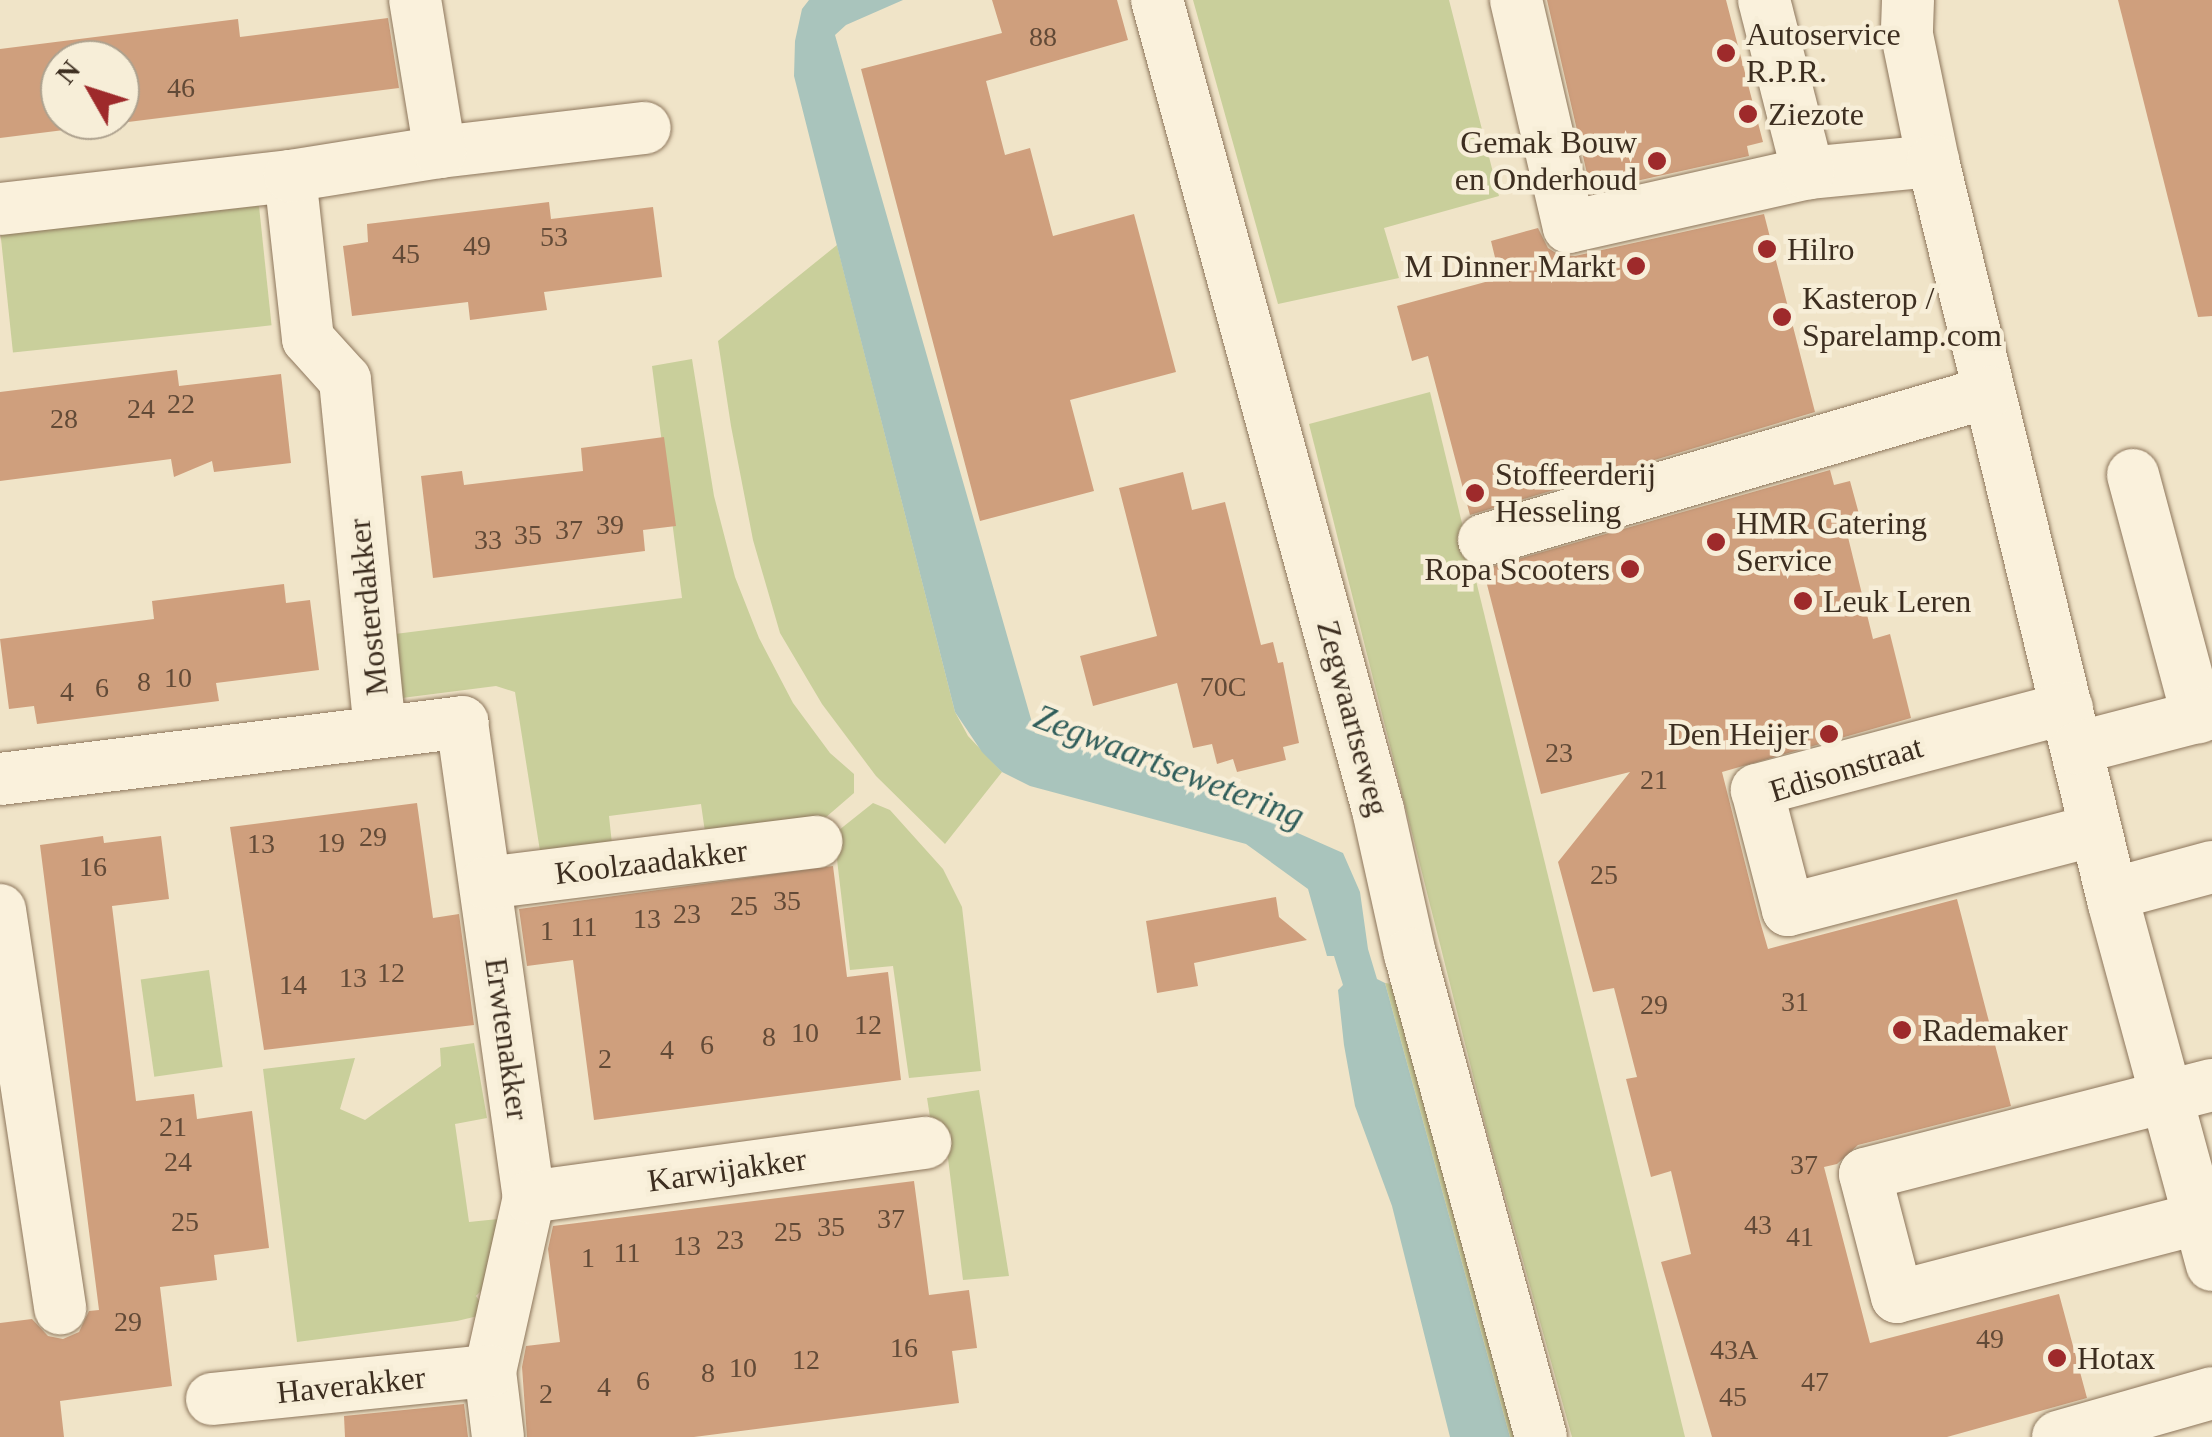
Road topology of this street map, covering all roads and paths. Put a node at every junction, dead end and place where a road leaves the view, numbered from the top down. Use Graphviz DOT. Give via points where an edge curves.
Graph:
graph roads {
  1 [pos="415,0"];
  2 [pos="1157,0"];
  3 [pos="1516,0"];
  4 [pos="1764,0"];
  5 [pos="1902,12"];
  6 [pos="645,128"];
  7 [pos="440,152"];
  8 [pos="1933,161"];
  9 [pos="1808,173"];
  10 [pos="290,176"];
  11 [pos="0,209"];
  12 [pos="1989,392"];
  13 [pos="2133,474"];
  14 [pos="1484,540"];
  15 [pos="2205,715"];
  16 [pos="2072,728"];
  17 [pos="380,731"];
  18 [pos="0,778"];
  19 [pos="2096,830"];
  20 [pos="816,842"];
  21 [pos="2212,867"];
  22 [pos="486,883"];
  23 [pos="2112,894"];
  24 [pos="0,910"];
  25 [pos="2189,1090"];
  26 [pos="926,1143"];
  27 [pos="529,1197"];
  28 [pos="2206,1241"];
  29 [pos="60,1309"];
  30 [pos="490,1371"];
  31 [pos="2212,1393"];
  32 [pos="212,1399"];
  33 [pos="2123,1428"];
  34 [pos="498,1437"];
  35 [pos="1540,1437"];
  36 [pos="2058,1437"];
  1 -- 7 [label="street"];
  2 -- 35 [label="street, Zegwaartseweg"];
  3 -- 9 [label="street" via="1569,226"];
  4 -- 9 [label="street"];
  5 -- 8 [label="street"];
  6 -- 7 [label="street"];
  7 -- 10 [label="street"];
  8 -- 9 [label="street"];
  8 -- 12 [label="street"];
  10 -- 11 [label="street"];
  10 -- 17 [label="street, Mosterdakker" via="308,339 345,380"];
  12 -- 14 [label="street"];
  12 -- 16 [label="street"];
  13 -- 15 [label="street"];
  15 -- 16 [label="street"];
  16 -- 19 [label="street"];
  16 -- 19 [label="street, Edisonstraat" via="1756,790 1788,910"];
  17 -- 18 [label="street, Mosterdakker"];
  17 -- 22 [label="street, Erwtenakker" via="462,722"];
  19 -- 23 [label="street"];
  20 -- 22 [label="street, Koolzaadakker"];
  21 -- 23 [label="street"];
  22 -- 27 [label="street, Erwtenakker"];
  23 -- 25 [label="street"];
  24 -- 29 [label="street"];
  25 -- 28 [label="street"];
  25 -- 28 [label="street" via="1865,1174 1897,1297"];
  26 -- 27 [label="street, Karwijakker"];
  27 -- 30 [label="street, Erwtenakker"];
  30 -- 32 [label="street, Haverakker"];
  30 -- 34 [label="street, Erwtenakker"];
  31 -- 33 [label="street"];
  33 -- 36 [label="street"];
}
